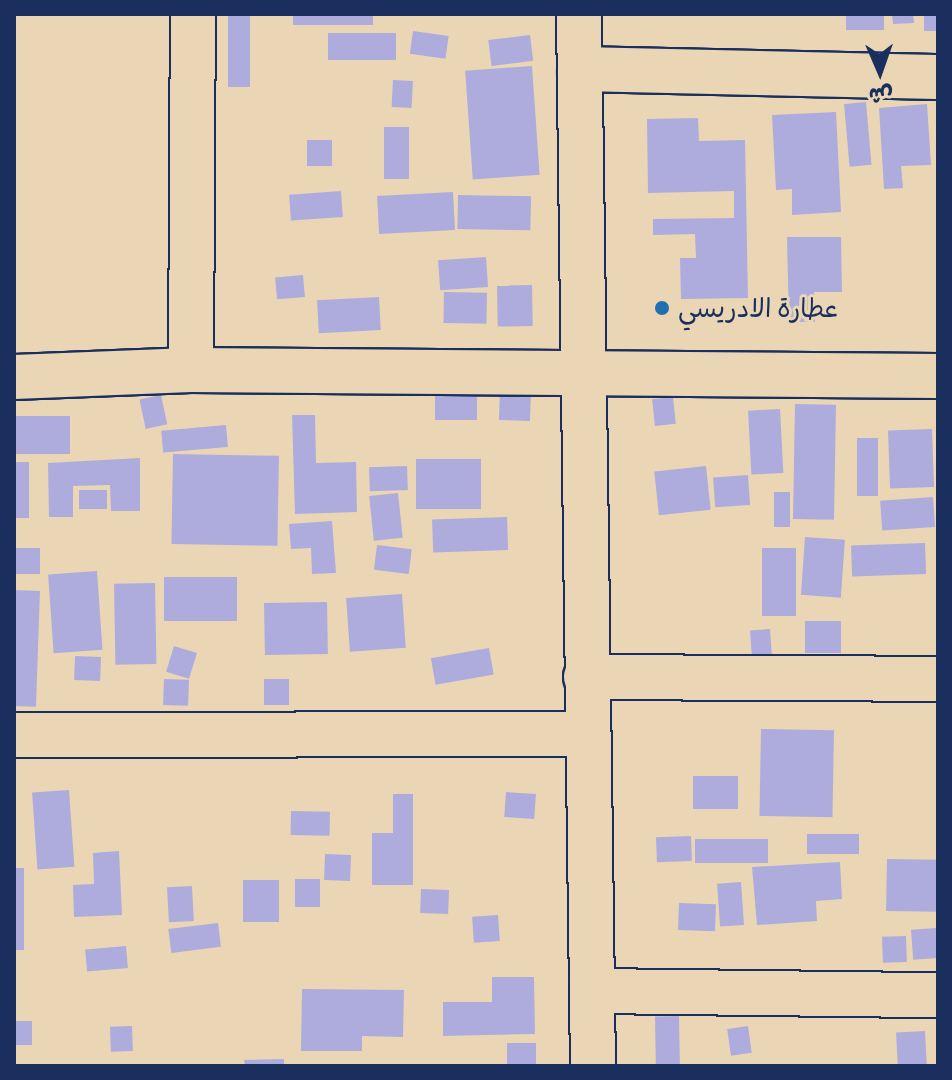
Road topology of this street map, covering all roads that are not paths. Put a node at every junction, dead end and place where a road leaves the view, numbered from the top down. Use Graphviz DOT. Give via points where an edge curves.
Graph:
graph roads {
  1 [pos="193,14"];
  2 [pos="579,14"];
  3 [pos="580,69"];
  4 [pos="938,77"];
  5 [pos="191,370"];
  6 [pos="580,373"];
  7 [pos="938,376"];
  8 [pos="14,377"];
  9 [pos="586,677"];
  10 [pos="938,679"];
  11 [pos="584,734"];
  12 [pos="14,735"];
  13 [pos="594,991"];
  14 [pos="938,995"];
  15 [pos="593,1066"];
  1 -- 5 [label="street"];
  2 -- 3 [label="street"];
  3 -- 4 [label="street"];
  3 -- 6 [label="street"];
  5 -- 6 [label="street"];
  5 -- 8 [label="street"];
  6 -- 7 [label="street"];
  6 -- 9 [label="street"];
  9 -- 10 [label="street"];
  9 -- 11 [label="street"];
  11 -- 12 [label="street"];
  11 -- 13 [label="street"];
  13 -- 14 [label="street"];
  13 -- 15 [label="street"];
}
